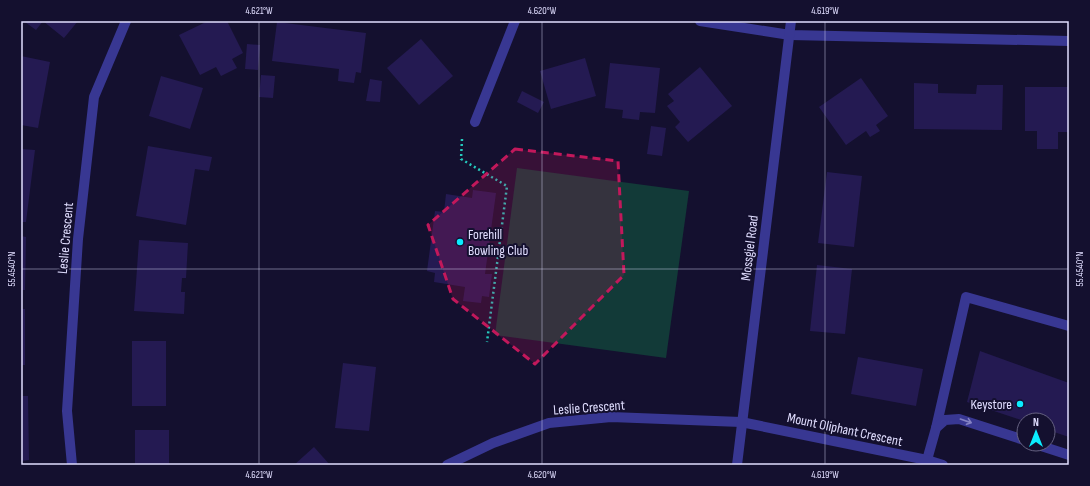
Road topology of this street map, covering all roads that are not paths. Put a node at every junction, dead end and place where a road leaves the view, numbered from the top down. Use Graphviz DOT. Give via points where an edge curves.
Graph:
graph roads {
  1 [pos="126,21"];
  2 [pos="515,21"];
  3 [pos="700,21"];
  4 [pos="791,21"];
  5 [pos="790,35"];
  6 [pos="1069,41"];
  7 [pos="475,122"];
  8 [pos="1069,326"];
  9 [pos="741,422"];
  10 [pos="936,428"];
  11 [pos="1016,437"];
  12 [pos="1056,451"];
  13 [pos="1069,455"];
  14 [pos="927,460"];
  15 [pos="72,465"];
  16 [pos="447,465"];
  17 [pos="737,465"];
  18 [pos="943,465"];
  1 -- 15 [label="street, Leslie Crescent" via="94,97 78,239 67,411"];
  2 -- 7 [label="street"];
  3 -- 5 [label="street"];
  4 -- 5 [label="street, Mossgiel Road"];
  5 -- 6 [label="street"];
  5 -- 9 [label="street, Mossgiel Road"];
  8 -- 10 [label="street" via="966,297"];
  9 -- 14 [label="street, Mount Oliphant Crescent"];
  9 -- 16 [label="street, Leslie Crescent" via="611,417 549,423 493,443"];
  9 -- 17 [label="street, Mossgiel Road"];
  10 -- 11 [label="street, one-way" via="945,420 959,418"];
  10 -- 14 [label="street"];
  12 -- 13 [label="street"];
  14 -- 18 [label="street, Mount Oliphant Crescent"];
}
